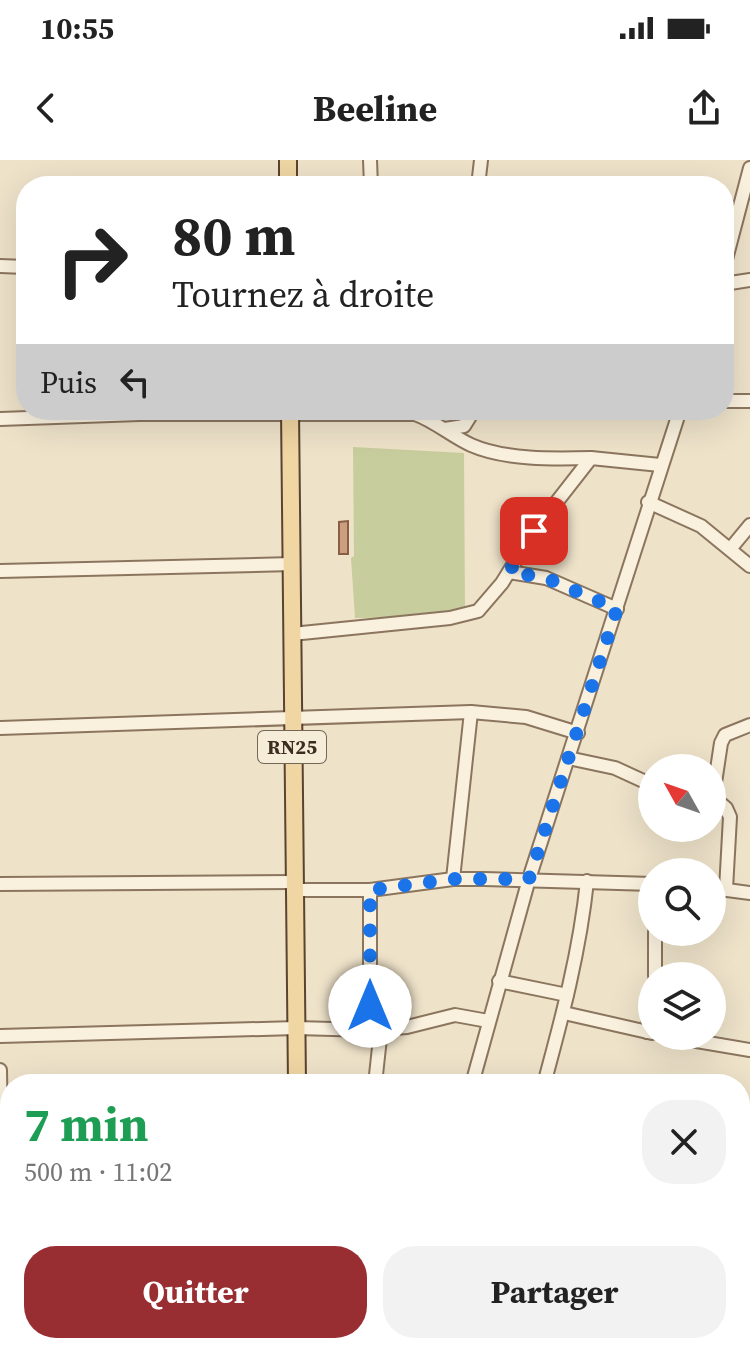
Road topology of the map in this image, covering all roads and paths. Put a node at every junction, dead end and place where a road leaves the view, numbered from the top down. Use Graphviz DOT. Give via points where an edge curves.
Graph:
graph roads {
  1 [pos="750,168"];
  2 [pos="734,229"];
  3 [pos="290,420"];
  4 [pos="432,420"];
  5 [pos="468,420"];
  6 [pos="676,420"];
  7 [pos="445,429"];
  8 [pos="591,458"];
  9 [pos="660,465"];
  10 [pos="648,502"];
  11 [pos="750,525"];
  12 [pos="731,548"];
  13 [pos="293,564"];
  14 [pos="750,566"];
  15 [pos="0,571"];
  16 [pos="509,572"];
  17 [pos="617,609"];
  18 [pos="292,634"];
  19 [pos="471,712"];
  20 [pos="292,720"];
  21 [pos="750,725"];
  22 [pos="0,728"];
  23 [pos="578,733"];
  24 [pos="719,754"];
  25 [pos="568,758"];
  26 [pos="638,779"];
  27 [pos="726,808"];
  28 [pos="453,879"];
  29 [pos="529,879"];
  30 [pos="587,881"];
  31 [pos="638,883"];
  32 [pos="0,884"];
  33 [pos="294,886"];
  34 [pos="726,889"];
  35 [pos="370,890"];
  36 [pos="750,893"];
  37 [pos="499,981"];
  38 [pos="567,995"];
  39 [pos="564,1013"];
  40 [pos="488,1021"];
  41 [pos="296,1028"];
  42 [pos="375,1029"];
  43 [pos="638,1030"];
  44 [pos="0,1036"];
  45 [pos="726,1046"];
  46 [pos="750,1050"];
  47 [pos="297,1074"];
  48 [pos="375,1074"];
  49 [pos="475,1074"];
  50 [pos="547,1074"];
  1 -- 2 [label="street"];
  3 -- 13 [label="main road, RN25"];
  4 -- 7 [label="street"];
  5 -- 7 [label="street" via="464,426"];
  6 -- 9 [label="street"];
  7 -- 8 [label="street" via="491,451"];
  8 -- 9 [label="street"];
  8 -- 16 [label="street"];
  9 -- 10 [label="street"];
  10 -- 12 [label="street" via="701,526"];
  10 -- 17 [label="street"];
  11 -- 12 [label="street"];
  12 -- 14 [label="street"];
  13 -- 15 [label="street"];
  13 -- 18 [label="main road, RN25"];
  16 -- 17 [label="street" via="546,578"];
  16 -- 18 [label="street" via="478,611"];
  17 -- 23 [label="street"];
  18 -- 20 [label="main road, RN25"];
  19 -- 20 [label="street"];
  19 -- 23 [label="street" via="526,717"];
  19 -- 28 [label="street"];
  20 -- 22 [label="street"];
  20 -- 33 [label="main road, RN25"];
  21 -- 24 [label="street" via="725,735"];
  23 -- 25 [label="street"];
  25 -- 26 [label="street"];
  25 -- 29 [label="street"];
  27 -- 34 [label="street"];
  28 -- 29 [label="street"];
  28 -- 35 [label="street"];
  29 -- 30 [label="street"];
  29 -- 37 [label="street"];
  30 -- 31 [label="street"];
  30 -- 38 [label="street"];
  32 -- 33 [label="street"];
  33 -- 35 [label="street"];
  33 -- 41 [label="main road, RN25"];
  34 -- 36 [label="street"];
  35 -- 42 [label="street"];
  37 -- 38 [label="street"];
  37 -- 40 [label="street"];
  38 -- 39 [label="street"];
  39 -- 43 [label="street"];
  39 -- 50 [label="street"];
  40 -- 42 [label="street" via="455,1015"];
  40 -- 49 [label="street"];
  41 -- 42 [label="street"];
  41 -- 44 [label="street"];
  41 -- 47 [label="main road, RN25"];
  42 -- 48 [label="street"];
  45 -- 46 [label="street"];
}
